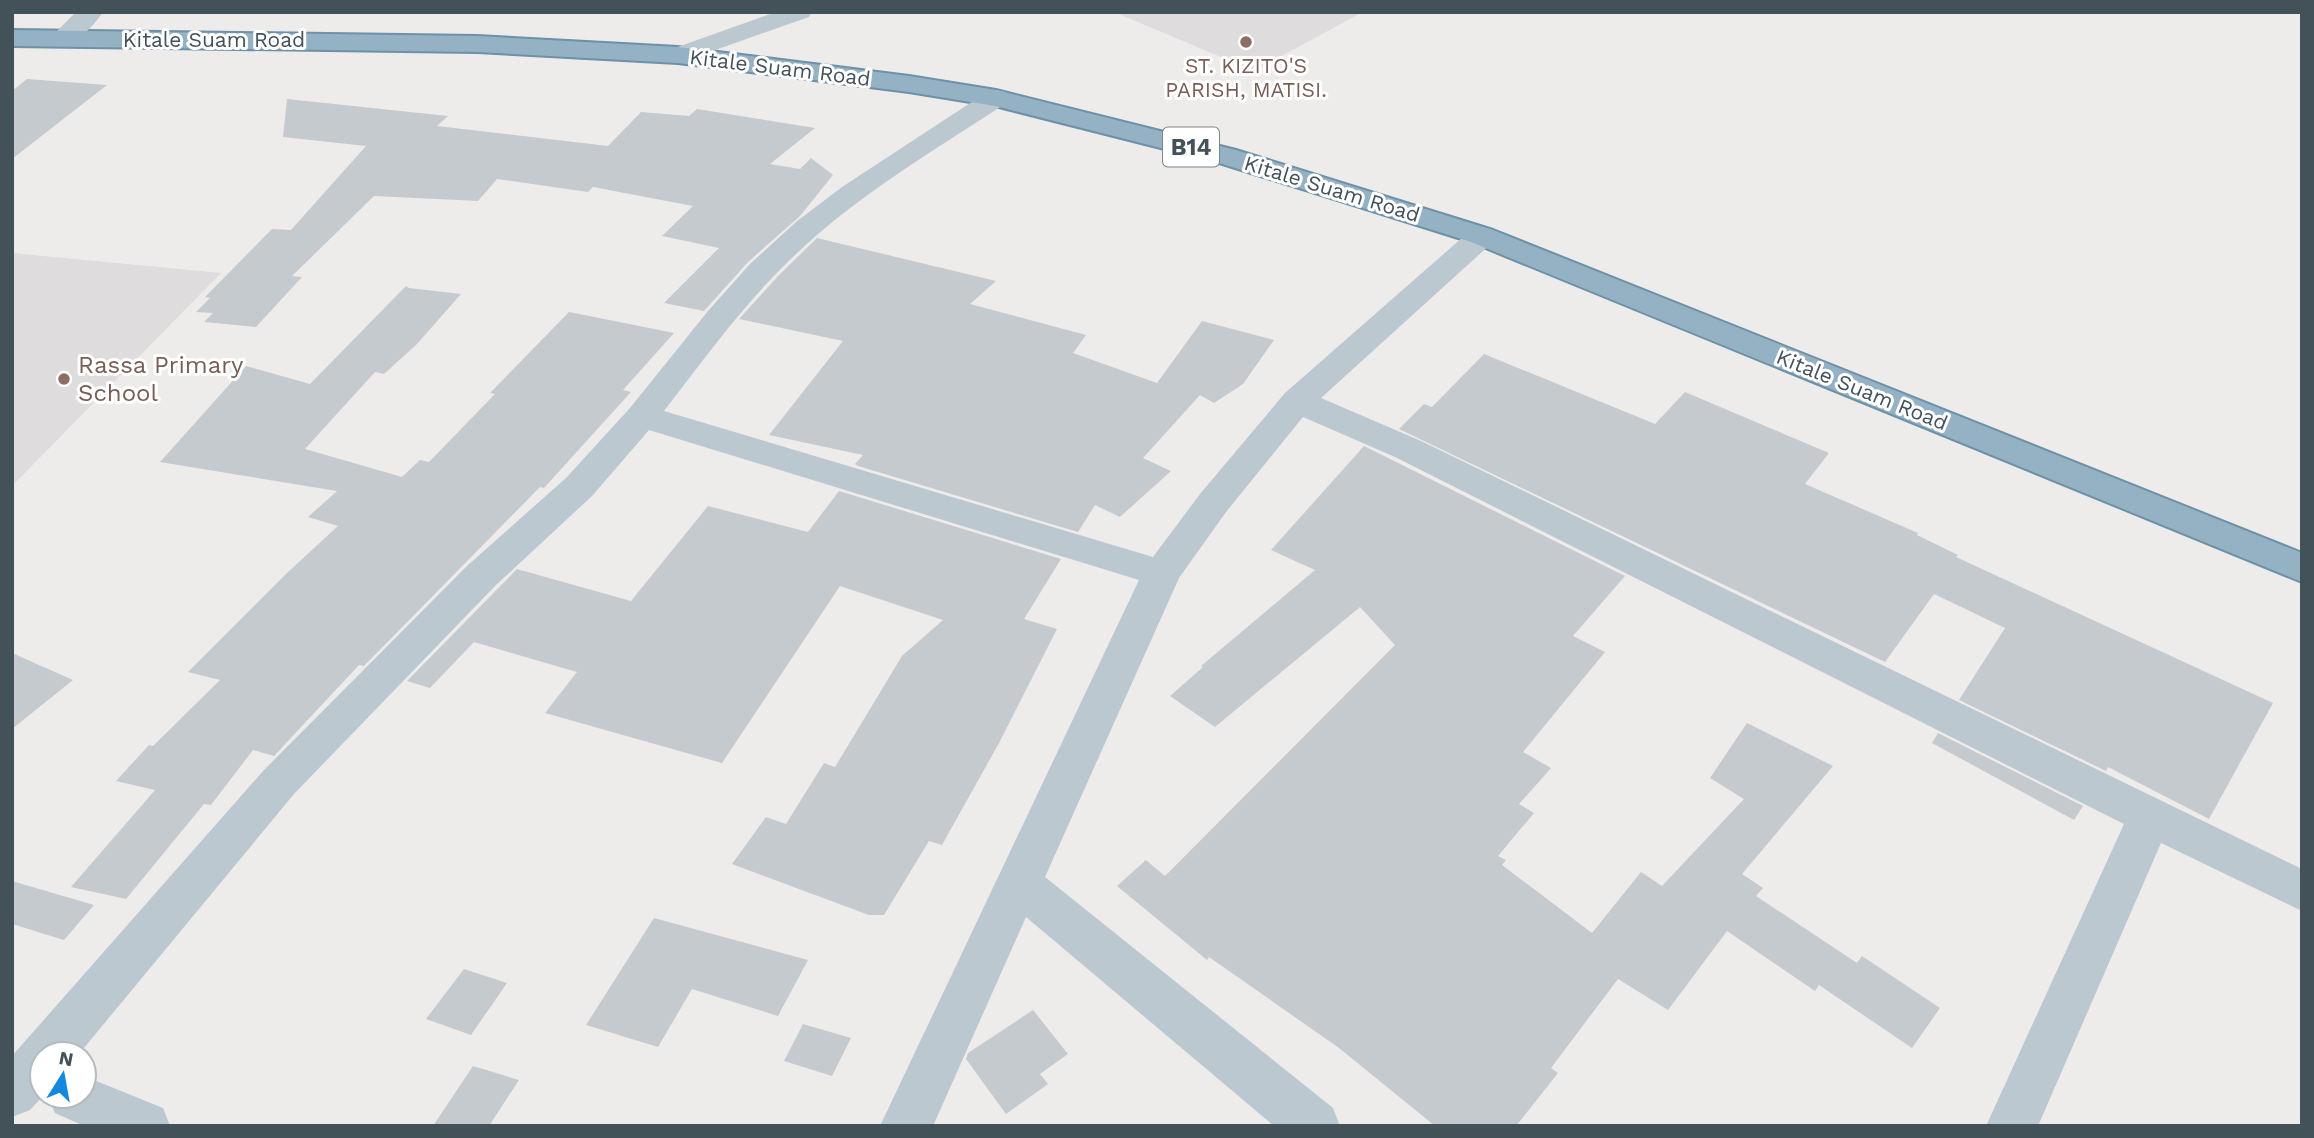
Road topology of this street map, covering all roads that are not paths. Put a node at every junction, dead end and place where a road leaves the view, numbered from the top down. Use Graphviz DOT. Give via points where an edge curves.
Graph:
graph roads {
  1 [pos="91,12"];
  2 [pos="800,12"];
  3 [pos="12,38"];
  4 [pos="62,38"];
  5 [pos="678,55"];
  6 [pos="996,97"];
  7 [pos="1482,236"];
  8 [pos="1297,401"];
  9 [pos="642,416"];
  10 [pos="2302,568"];
  11 [pos="1162,573"];
  12 [pos="2150,817"];
  13 [pos="1020,884"];
  14 [pos="2302,891"];
  15 [pos="62,1040"];
  16 [pos="98,1107"];
  17 [pos="144,1126"];
  18 [pos="906,1126"];
  19 [pos="1314,1126"];
  20 [pos="2012,1126"];
  1 -- 4 [label="street"];
  2 -- 5 [label="street"];
  3 -- 4 [label="highway, Kitale Suam Road / B14"];
  4 -- 5 [label="highway, Kitale Suam Road / B14" via="451,43"];
  5 -- 6 [label="highway, Kitale Suam Road / B14"];
  6 -- 7 [label="highway, Kitale Suam Road / B14" via="1226,156"];
  6 -- 9 [label="street" via="806,228 726,311"];
  7 -- 8 [label="street"];
  7 -- 10 [label="highway, Kitale Suam Road / B14"];
  8 -- 11 [label="street"];
  8 -- 12 [label="street" via="1408,449"];
  9 -- 11 [label="street"];
  9 -- 15 [label="street" via="579,487 481,576 279,782"];
  11 -- 13 [label="street"];
  12 -- 14 [label="street"];
  12 -- 20 [label="street"];
  13 -- 18 [label="street"];
  13 -- 19 [label="street"];
  16 -- 17 [label="street"];
}
